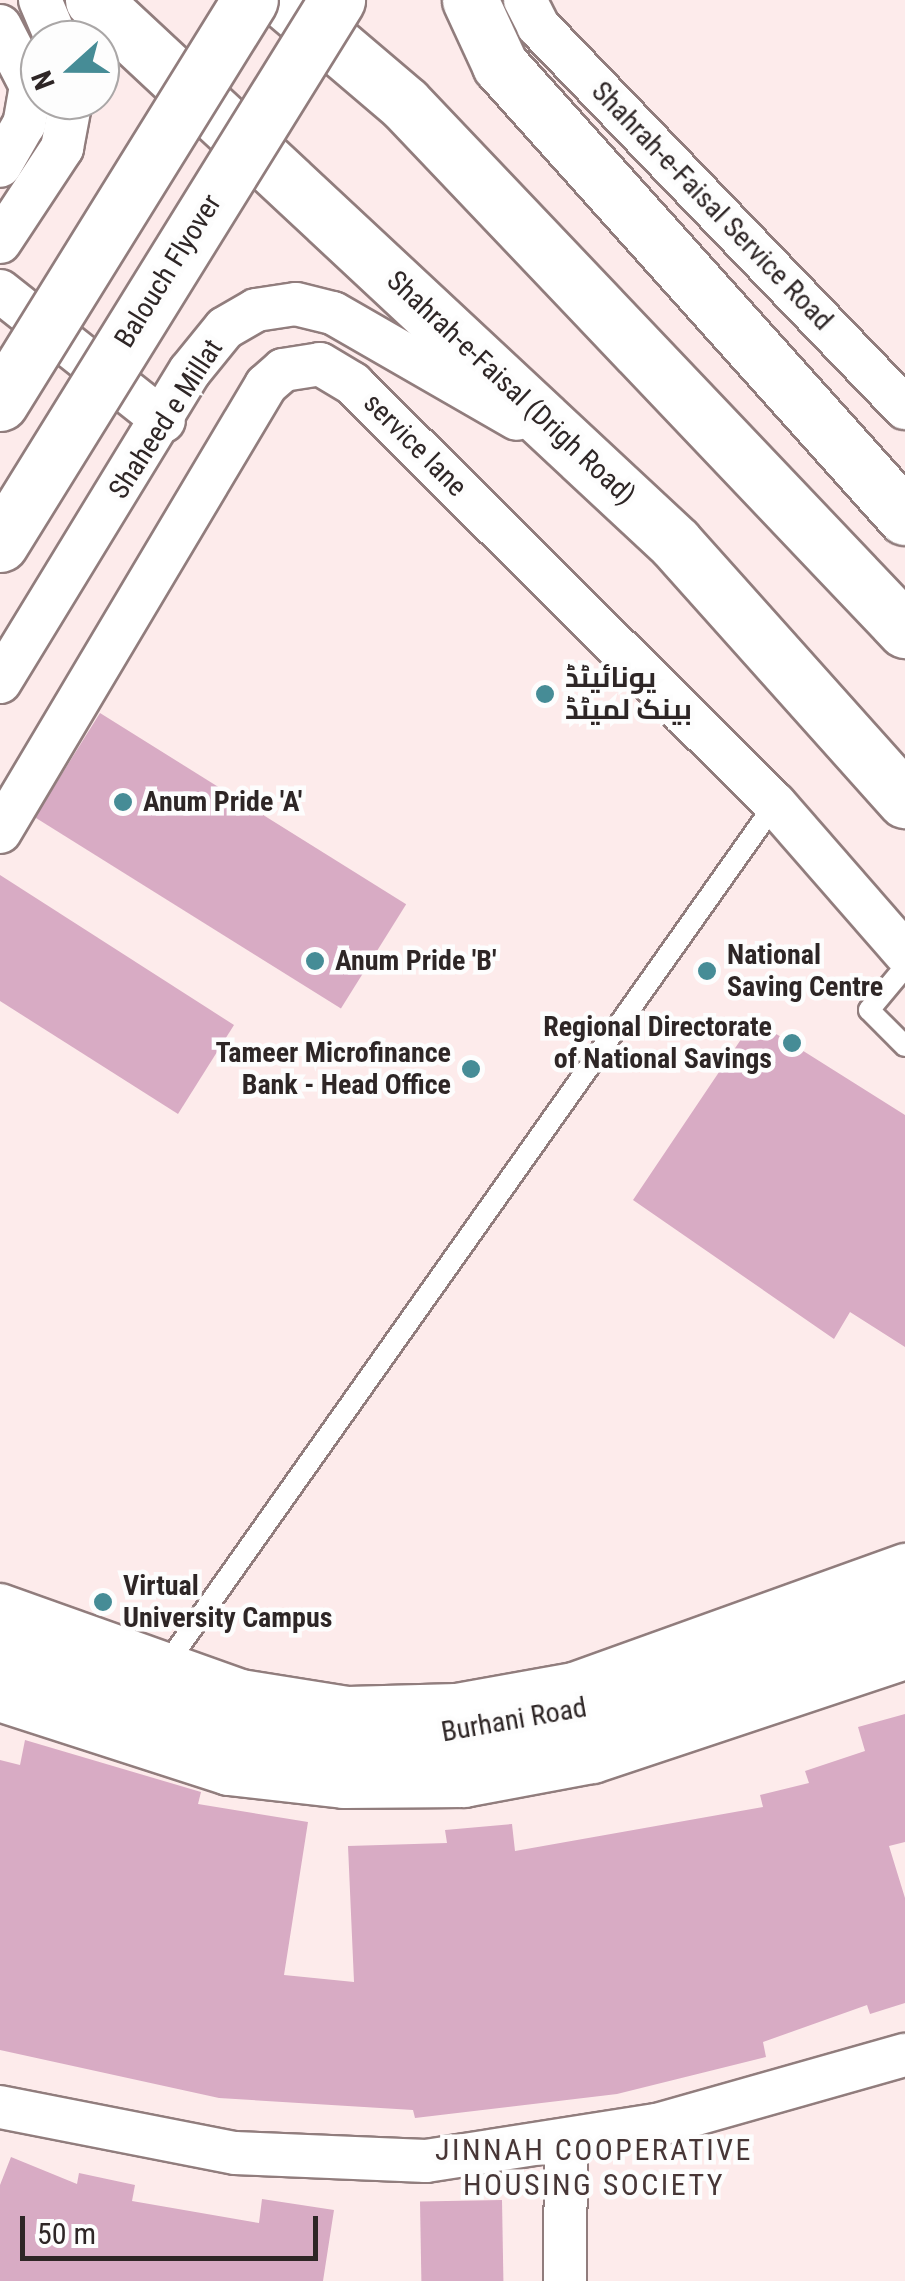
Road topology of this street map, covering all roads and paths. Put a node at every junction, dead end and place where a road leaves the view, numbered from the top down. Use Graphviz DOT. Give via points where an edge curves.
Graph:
graph roads {
  1 [pos="93,0"];
  2 [pos="250,0"];
  3 [pos="284,0"];
  4 [pos="337,0"];
  5 [pos="470,0"];
  6 [pos="525,0"];
  7 [pos="0,26"];
  8 [pos="67,120"];
  9 [pos="0,166"];
  10 [pos="0,242"];
  11 [pos="0,292"];
  12 [pos="0,404"];
  13 [pos="905,408"];
  14 [pos="164,421"];
  15 [pos="613,482"];
  16 [pos="905,517"];
  17 [pos="0,544"];
  18 [pos="905,630"];
  19 [pos="0,682"];
  20 [pos="905,800"];
  21 [pos="775,804"];
  22 [pos="0,832"];
  23 [pos="905,953"];
  24 [pos="905,966"];
  25 [pos="905,1046"];
  26 [pos="905,1565"];
  27 [pos="905,1602"];
  28 [pos="0,1604"];
  29 [pos="0,1643"];
  30 [pos="905,1652"];
  31 [pos="166,1664"];
  32 [pos="0,1695"];
  33 [pos="905,2054"];
  34 [pos="0,2107"];
  35 [pos="566,2143"];
  36 [pos="565,2281"];
  1 -- 15 [label="main road, Shahrah-e-Faisal (Drigh Road)"];
  2 -- 12 [label="main road, bridge"];
  3 -- 18 [label="main road" via="405,104"];
  4 -- 17 [label="main road, Balouch Flyover, bridge"];
  5 -- 16 [label="main road" via="500,65"];
  6 -- 13 [label="street, Shahrah-e-Faisal Service Road" via="538,26"];
  7 -- 9 [label="street" via="31,86 24,124"];
  8 -- 10 [label="street" via="62,148"];
  11 -- 14 [label="street"];
  14 -- 15 [label="street, Shaheed e Millat" via="225,328 256,310 296,304 432,365"];
  14 -- 19 [label="street, Shaheed e Millat"];
  15 -- 20 [label="main road, Shahrah-e-Faisal (Drigh Road)"];
  21 -- 22 [label="street, service lane" via="353,384 303,364 266,385"];
  21 -- 23 [label="street, service lane"];
  21 -- 31 [label="lane"];
  24 -- 25 [label="lane" via="868,1010"];
  26 -- 31 [label="street" via="574,1684 457,1705 348,1708 241,1691"];
  27 -- 29 [label="street, Burhani Road" via="582,1711 463,1734 348,1736 238,1724"];
  28 -- 31 [label="street"];
  30 -- 32 [label="street, Burhani Road" via="592,1757 464,1781 344,1782 230,1769"];
  33 -- 35 [label="street"];
  34 -- 35 [label="street" via="235,2153 426,2161"];
  35 -- 36 [label="street"];
}
